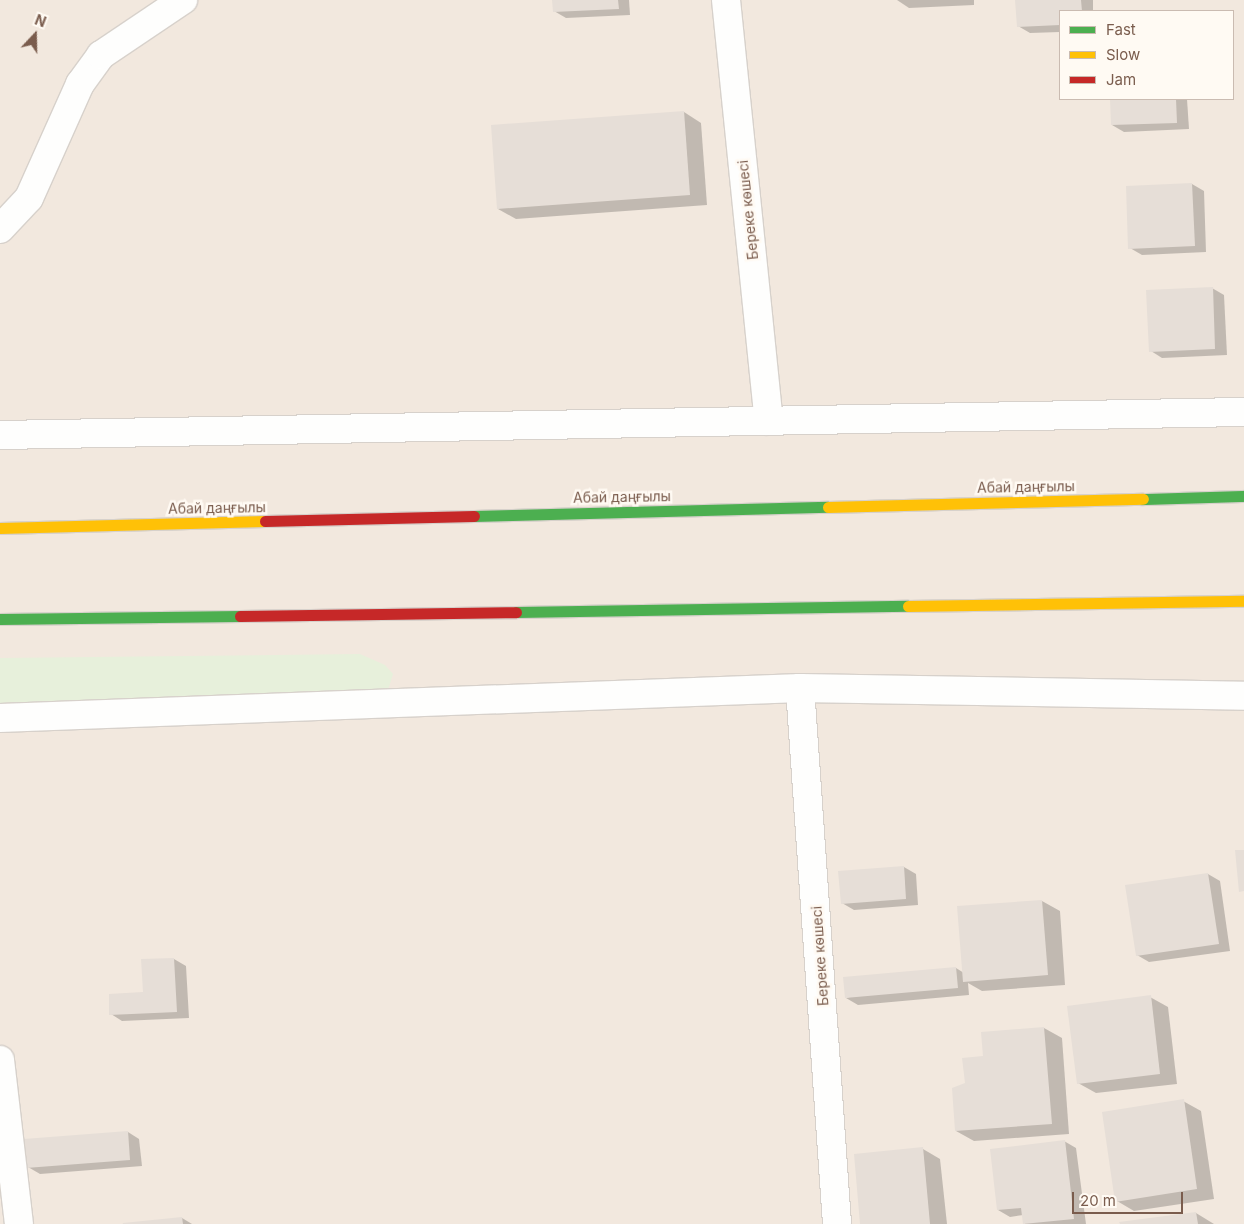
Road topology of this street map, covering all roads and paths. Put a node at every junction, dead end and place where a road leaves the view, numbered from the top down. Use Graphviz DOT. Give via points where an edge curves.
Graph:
graph roads {
  1 [pos="183,0"];
  2 [pos="726,0"];
  3 [pos="0,229"];
  4 [pos="1244,412"];
  5 [pos="769,421"];
  6 [pos="0,435"];
  7 [pos="1244,496"];
  8 [pos="0,528"];
  9 [pos="1244,601"];
  10 [pos="0,619"];
  11 [pos="800,688"];
  12 [pos="1244,696"];
  13 [pos="0,718"];
  14 [pos="0,1060"];
  15 [pos="18,1224"];
  16 [pos="837,1224"];
  1 -- 3 [label="street" via="101,55 80,84 29,198"];
  2 -- 5 [label="street, Береке көшесі"];
  4 -- 5 [label="street"];
  5 -- 6 [label="street"];
  7 -- 8 [label="main road, Абай даңғылы"];
  9 -- 10 [label="main road"];
  11 -- 12 [label="street"];
  11 -- 13 [label="street"];
  11 -- 16 [label="street, Береке көшесі"];
  14 -- 15 [label="street"];
}
